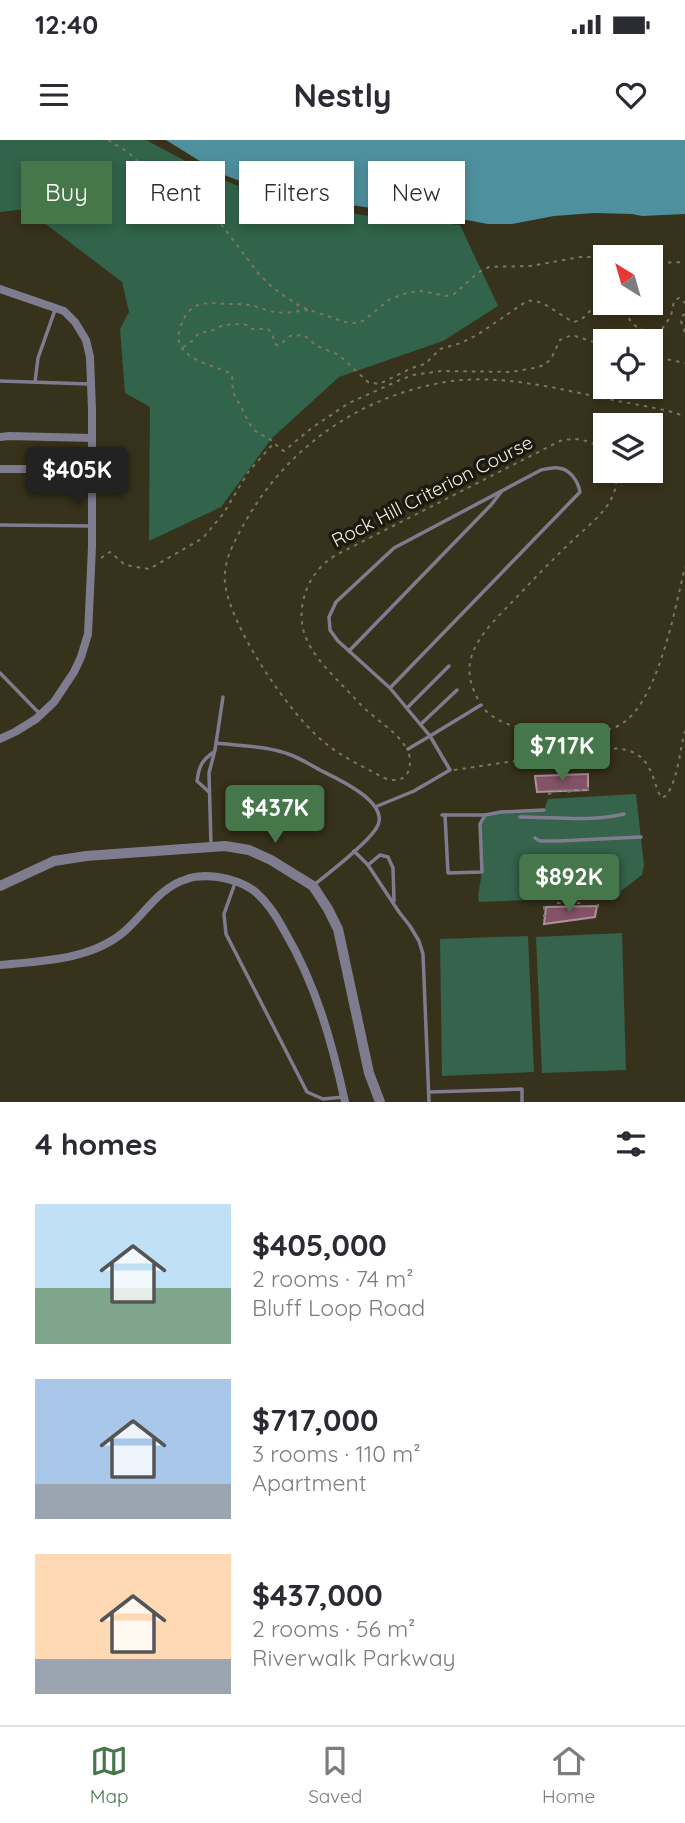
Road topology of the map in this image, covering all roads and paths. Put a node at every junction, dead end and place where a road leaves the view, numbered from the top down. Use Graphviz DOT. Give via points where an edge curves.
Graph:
graph roads {
  1 [pos="108,140"];
  2 [pos="593,257"];
  3 [pos="685,262"];
  4 [pos="663,263"];
  5 [pos="2,289"];
  6 [pos="0,302"];
  7 [pos="685,303"];
  8 [pos="593,306"];
  9 [pos="56,308"];
  10 [pos="307,310"];
  11 [pos="685,314"];
  12 [pos="628,315"];
  13 [pos="685,334"];
  14 [pos="593,341"];
  15 [pos="182,347"];
  16 [pos="663,358"];
  17 [pos="685,363"];
  18 [pos="0,381"];
  19 [pos="35,382"];
  20 [pos="91,384"];
  21 [pos="685,416"];
  22 [pos="0,437"];
  23 [pos="92,438"];
  24 [pos="593,443"];
  25 [pos="274,444"];
  26 [pos="0,469"];
  27 [pos="92,469"];
  28 [pos="617,483"];
  29 [pos="503,491"];
  30 [pos="0,525"];
  31 [pos="92,526"];
  32 [pos="91,557"];
  33 [pos="685,567"];
  34 [pos="349,651"];
  35 [pos="449,666"];
  36 [pos="0,673"];
  37 [pos="390,688"];
  38 [pos="457,690"];
  39 [pos="223,697"];
  40 [pos="481,705"];
  41 [pos="407,708"];
  42 [pos="41,714"];
  43 [pos="421,724"];
  44 [pos="685,731"];
  45 [pos="430,736"];
  46 [pos="0,739"];
  47 [pos="216,743"];
  48 [pos="408,749"];
  49 [pos="215,750"];
  50 [pos="450,770"];
  51 [pos="588,784"];
  52 [pos="567,790"];
  53 [pos="209,793"];
  54 [pos="573,793"];
  55 [pos="548,794"];
  56 [pos="375,807"];
  57 [pos="544,810"];
  58 [pos="624,814"];
  59 [pos="485,815"];
  60 [pos="520,817"];
  61 [pos="641,837"];
  62 [pos="535,838"];
  63 [pos="211,847"];
  64 [pos="354,850"];
  65 [pos="368,865"];
  66 [pos="236,881"];
  67 [pos="0,886"];
  68 [pos="313,886"];
  69 [pos="557,903"];
  70 [pos="564,903"];
  71 [pos="577,903"];
  72 [pos="585,903"];
  73 [pos="393,904"];
  74 [pos="598,904"];
  75 [pos="544,906"];
  76 [pos="598,910"];
  77 [pos="544,917"];
  78 [pos="0,965"];
  79 [pos="429,1092"];
  80 [pos="345,1099"];
  81 [pos="380,1102"];
  82 [pos="429,1102"];
  83 [pos="522,1102"];
  1 -- 10 [label="path" via="143,167 174,178 197,193 264,279"];
  2 -- 10 [label="path" via="489,267 454,294 407,293 390,299 358,323"];
  3 -- 4 [label="path"];
  5 -- 6 [label="street"];
  5 -- 9 [label="street"];
  7 -- 12 [label="path" via="679,298 674,301 671,316 655,335 632,323"];
  8 -- 15 [label="path" via="584,318 574,322 539,302 527,301 477,335 437,351 425,364 375,384 339,355 302,334 277,345 268,329 223,325 199,333"];
  9 -- 19 [label="lane" via="37,358"];
  9 -- 20 [label="street" via="75,322 86,340"];
  10 -- 15 [label="path" via="279,313 250,305 200,304 190,310 181,327"];
  11 -- 13 [label="path" via="680,319"];
  14 -- 25 [label="path" via="569,335 559,342 551,359 534,368 413,375 349,403 285,450"];
  15 -- 25 [label="path" via="200,361 229,372 233,392 252,428"];
  16 -- 17 [label="path"];
  18 -- 19 [label="lane"];
  19 -- 20 [label="lane"];
  20 -- 23 [label="street"];
  21 -- 48 [label="path" via="526,383 448,382 365,407 308,444 279,473 249,516 227,561 225,582 235,617 279,693 324,742 392,781 409,771"];
  22 -- 23 [label="street"];
  23 -- 27 [label="street"];
  24 -- 48 [label="path, Rock Hill Criterion Course" via="560,441 344,550 328,559 312,579 302,608 307,643 331,674"];
  25 -- 32 [label="path" via="199,542 149,569 125,565 110,552 103,558"];
  26 -- 27 [label="street"];
  27 -- 31 [label="street"];
  28 -- 40 [label="path" via="604,509 478,642 470,668"];
  29 -- 34 [label="lane"];
  29 -- 34 [label="lane" via="394,548 336,602 329,617 330,630"];
  29 -- 37 [label="lane" via="541,470 557,467 570,473 580,492"];
  30 -- 31 [label="lane"];
  31 -- 32 [label="street"];
  32 -- 42 [label="street" via="88,634 81,657 54,702"];
  33 -- 40 [label="path" via="660,664 636,711 622,724 606,730 519,728 498,720"];
  34 -- 37 [label="lane"];
  35 -- 41 [label="lane"];
  36 -- 42 [label="lane"];
  37 -- 41 [label="lane"];
  38 -- 43 [label="lane"];
  39 -- 47 [label="lane"];
  40 -- 45 [label="lane"];
  41 -- 43 [label="lane"];
  42 -- 46 [label="street"];
  43 -- 45 [label="lane"];
  44 -- 50 [label="path" via="672,787 664,798 643,759 617,748"];
  45 -- 48 [label="lane"];
  45 -- 50 [label="lane"];
  47 -- 49 [label="lane"];
  47 -- 56 [label="lane" via="291,755 355,788"];
  49 -- 53 [label="lane"];
  49 -- 53 [label="lane" via="203,759 197,780"];
  50 -- 56 [label="lane"];
  51 -- 52 [label="path" via="588,790"];
  52 -- 54 [label="path"];
  52 -- 55 [label="path"];
  53 -- 63 [label="lane"];
  56 -- 64 [label="lane" via="378,826"];
  57 -- 60 [label="lane"];
  58 -- 60 [label="lane"];
  59 -- 59 [label="lane" via="480,824 482,872 448,873 444,815"];
  59 -- 60 [label="lane"];
  61 -- 62 [label="lane"];
  63 -- 67 [label="street" via="86,856 54,862"];
  63 -- 68 [label="street" via="249,850"];
  64 -- 65 [label="lane"];
  64 -- 68 [label="lane"];
  65 -- 73 [label="lane"];
  65 -- 73 [label="lane" via="380,855 388,857 393,867"];
  66 -- 78 [label="street" via="187,878 158,896 112,940 76,955"];
  66 -- 80 [label="street" via="269,906 300,956 326,1024"];
  66 -- 80 [label="lane" via="224,914 226,934 307,1092 323,1099"];
  68 -- 81 [label="street" via="338,929 369,1073"];
  69 -- 70 [label="path"];
  71 -- 72 [label="path"];
  73 -- 79 [label="lane" via="419,940 423,954"];
  74 -- 76 [label="path"];
  75 -- 77 [label="path"];
  79 -- 82 [label="lane"];
  79 -- 83 [label="lane" via="522,1089"];
}
